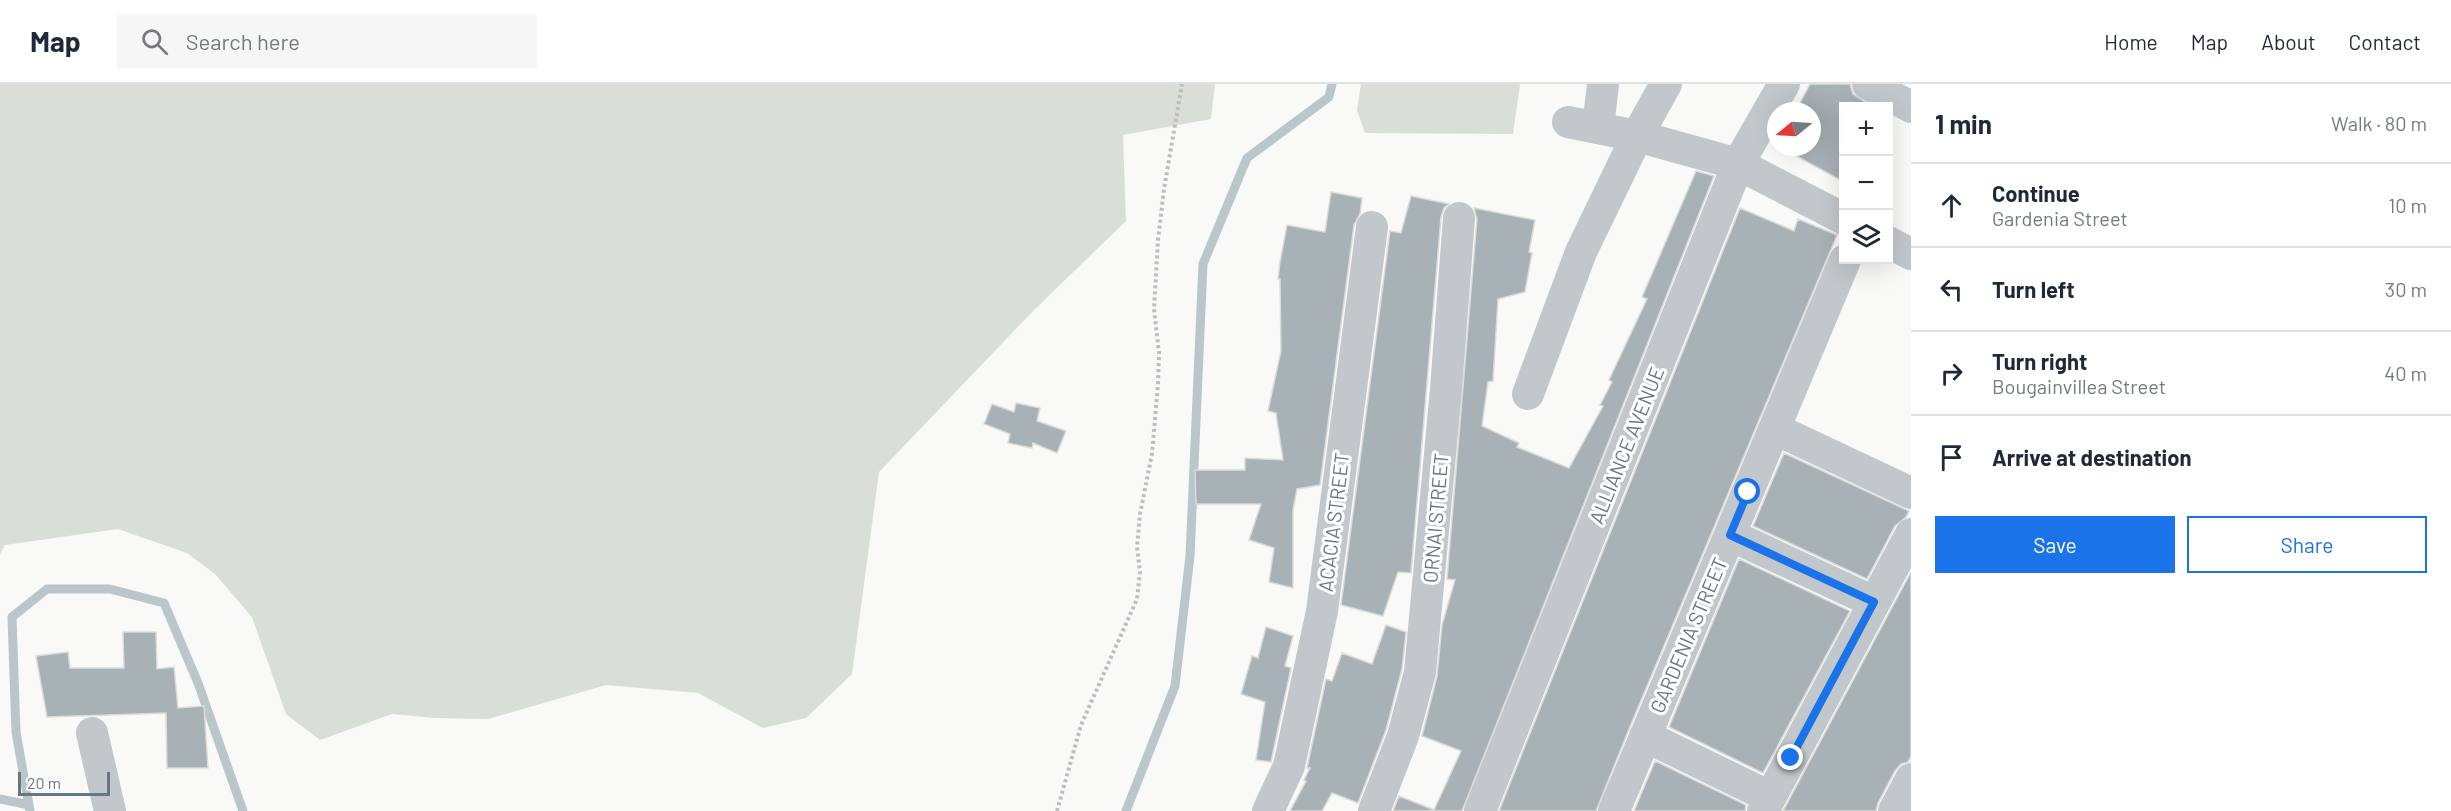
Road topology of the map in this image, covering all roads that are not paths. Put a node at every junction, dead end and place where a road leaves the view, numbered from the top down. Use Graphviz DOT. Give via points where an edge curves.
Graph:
graph roads {
  1 [pos="1603,84"];
  2 [pos="1666,84"];
  3 [pos="1784,84"];
  4 [pos="1868,84"];
  5 [pos="1909,101"];
  6 [pos="1568,122"];
  7 [pos="1598,128"];
  8 [pos="1637,136"];
  9 [pos="1738,164"];
  10 [pos="1839,216"];
  11 [pos="1460,218"];
  12 [pos="1372,227"];
  13 [pos="1893,245"];
  14 [pos="1911,254"];
  15 [pos="1843,264"];
  16 [pos="1528,394"];
  17 [pos="1775,429"];
  18 [pos="1911,493"];
  19 [pos="1911,534"];
  20 [pos="1730,535"];
  21 [pos="1874,602"];
  22 [pos="92,733"];
  23 [pos="1645,736"];
  24 [pos="1911,779"];
  25 [pos="1767,804"];
  26 [pos="110,811"];
  27 [pos="1268,811"];
  28 [pos="1374,811"];
  29 [pos="1480,811"];
  30 [pos="1614,811"];
  31 [pos="1894,811"];
  1 -- 7 [label="street"];
  2 -- 8 [label="street"];
  3 -- 9 [label="street, ALLIANCE AVENUE"];
  4 -- 5 [label="street"];
  6 -- 7 [label="street"];
  7 -- 8 [label="street"];
  8 -- 9 [label="street"];
  8 -- 16 [label="street" via="1581,252"];
  9 -- 10 [label="street"];
  9 -- 29 [label="street, ALLIANCE AVENUE"];
  11 -- 28 [label="street, ORNAI STREET" via="1420,672 1403,736"];
  12 -- 27 [label="street, ACACIA STREET" via="1322,611 1289,766"];
  13 -- 14 [label="street"];
  15 -- 17 [label="street, GARDENIA STREET"];
  17 -- 18 [label="street"];
  17 -- 20 [label="street, GARDENIA STREET"];
  19 -- 21 [label="street"];
  20 -- 21 [label="street"];
  20 -- 23 [label="street, GARDENIA STREET"];
  21 -- 25 [label="street"];
  22 -- 26 [label="street"];
  23 -- 25 [label="street"];
  23 -- 30 [label="street, GARDENIA STREET"];
  24 -- 31 [label="street"];
}
